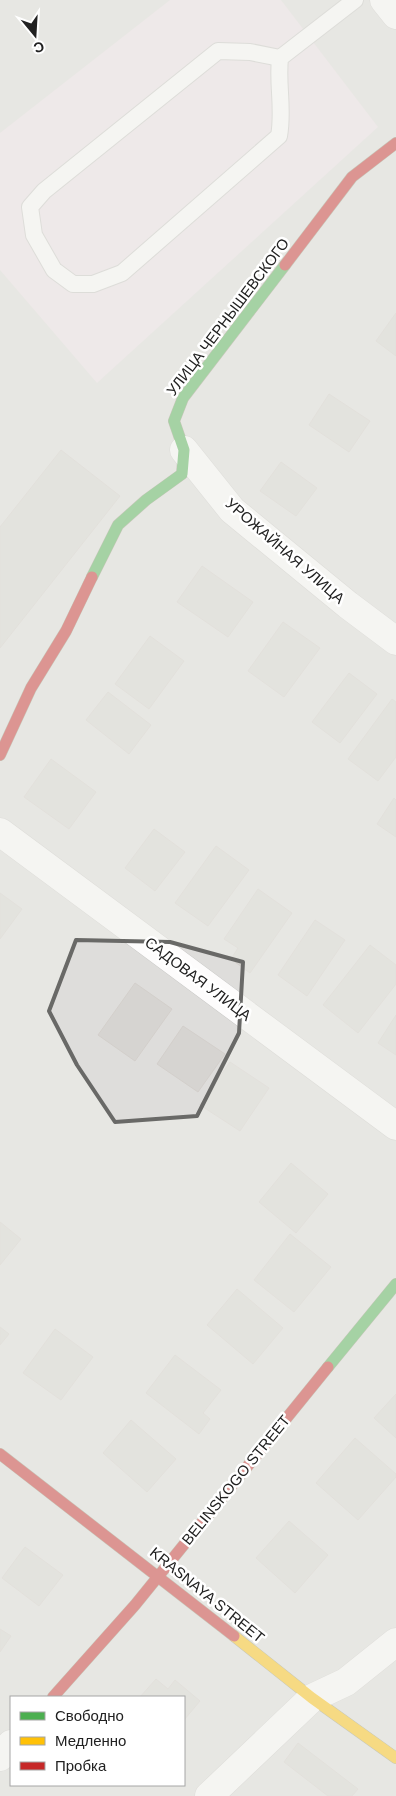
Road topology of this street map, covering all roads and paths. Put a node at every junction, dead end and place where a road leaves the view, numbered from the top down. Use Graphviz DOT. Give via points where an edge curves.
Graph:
graph roads {
  1 [pos="356,0"];
  2 [pos="384,0"];
  3 [pos="396,15"];
  4 [pos="280,58"];
  5 [pos="396,143"];
  6 [pos="184,450"];
  7 [pos="396,641"];
  8 [pos="0,755"];
  9 [pos="0,832"];
  10 [pos="396,1126"];
  11 [pos="396,1284"];
  12 [pos="0,1454"];
  13 [pos="159,1575"];
  14 [pos="396,1642"];
  15 [pos="54,1696"];
  16 [pos="312,1698"];
  17 [pos="10,1745"];
  18 [pos="0,1757"];
  19 [pos="396,1758"];
  20 [pos="209,1796"];
  1 -- 4 [label="lane"];
  2 -- 3 [label="street"];
  4 -- 4 [label="lane" via="250,52 218,52 44,192 30,207 34,235 54,270 73,284 93,284 122,273 279,136 283,115 278,89"];
  5 -- 6 [label="street, УЛИЦА ЧЕРНЫШЕВСКОГО" via="352,177 183,398 174,421"];
  6 -- 7 [label="street, УРОЖАЙНАЯ УЛИЦА" via="232,510"];
  6 -- 8 [label="street, УЛИЦА ЧЕРНЫШЕВСКОГО" via="182,474 118,525 66,631 31,688"];
  9 -- 10 [label="street, САДОВАЯ УЛИЦА"];
  11 -- 13 [label="street, BELINSKOGO STREET"];
  12 -- 13 [label="street, KRASNAYA STREET"];
  13 -- 15 [label="street, BELINSKOGO STREET"];
  13 -- 16 [label="street, KRASNAYA STREET"];
  14 -- 16 [label="street" via="346,1682"];
  16 -- 19 [label="street, KRASNAYA STREET"];
  16 -- 20 [label="street"];
  17 -- 18 [label="street"];
}
